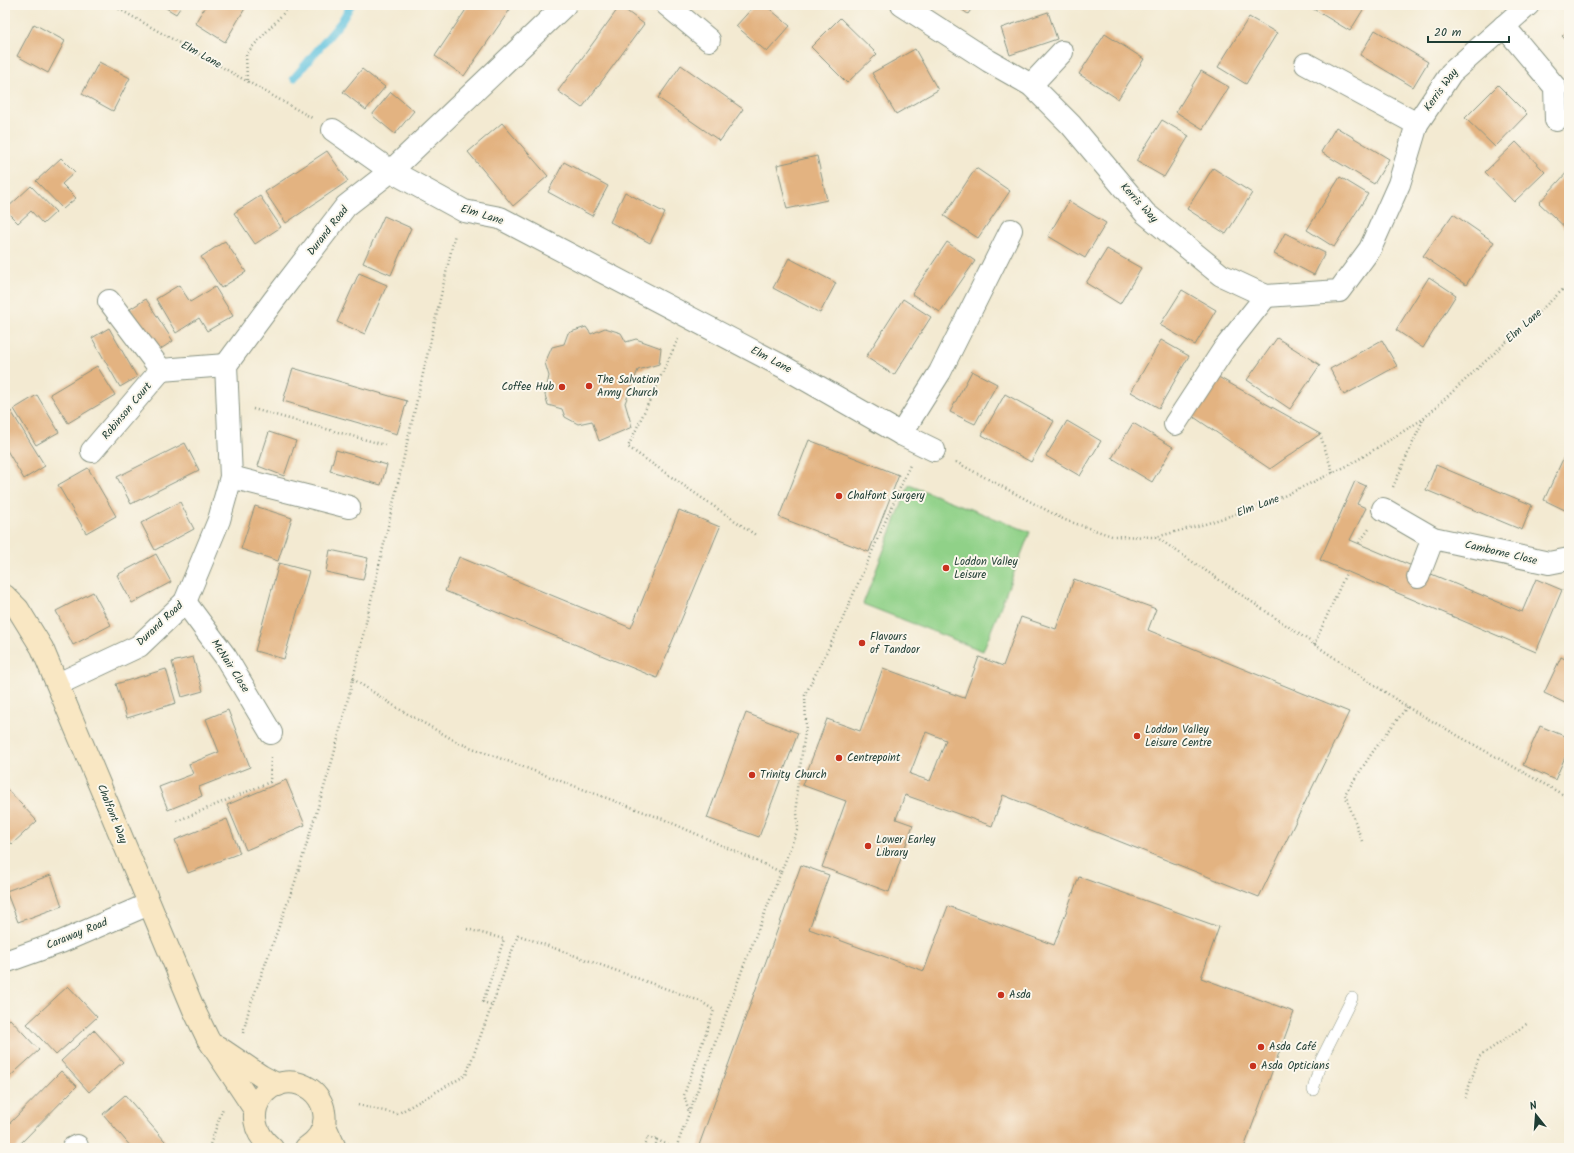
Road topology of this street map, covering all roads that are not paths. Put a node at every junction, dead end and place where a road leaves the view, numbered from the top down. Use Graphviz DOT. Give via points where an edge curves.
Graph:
graph roads {
  1 [pos="565,5"];
  2 [pos="667,5"];
  3 [pos="902,5"];
  4 [pos="1528,5"];
  5 [pos="1504,26"];
  6 [pos="709,40"];
  7 [pos="1062,52"];
  8 [pos="1306,64"];
  9 [pos="1031,85"];
  10 [pos="1556,120"];
  11 [pos="1417,124"];
  12 [pos="334,130"];
  13 [pos="391,171"];
  14 [pos="1011,230"];
  15 [pos="1266,296"];
  16 [pos="109,301"];
  17 [pos="226,364"];
  18 [pos="161,370"];
  19 [pos="1175,424"];
  20 [pos="92,451"];
  21 [pos="231,477"];
  22 [pos="349,507"];
  23 [pos="1383,509"];
  24 [pos="1434,538"];
  25 [pos="1569,559"];
  26 [pos="1418,577"];
  27 [pos="5,596"];
  28 [pos="185,602"];
  29 [pos="58,684"];
  30 [pos="271,733"];
  31 [pos="149,904"];
  32 [pos="5,962"];
  33 [pos="1352,998"];
  34 [pos="208,1039"];
  35 [pos="278,1085"];
  36 [pos="1313,1090"];
  37 [pos="255,1110"];
  38 [pos="324,1124"];
  39 [pos="272,1148"];
  40 [pos="306,1148"];
  41 [pos="335,1148"];
  1 -- 13 [label="street, Durand Road"];
  2 -- 6 [label="street"];
  3 -- 9 [label="street, Kerris Way"];
  4 -- 5 [label="street, Kerris Way"];
  5 -- 10 [label="street" via="1555,87"];
  5 -- 11 [label="street, Kerris Way" via="1451,73"];
  7 -- 9 [label="street"];
  8 -- 11 [label="street"];
  9 -- 15 [label="street, Kerris Way" via="1071,125 1145,213 1221,275"];
  11 -- 15 [label="street, Kerris Way" via="1399,184 1370,249 1339,291"];
  12 -- 13 [label="street, Elm Lane"];
  13 -- 14 [label="street, Elm Lane" via="464,211 500,218 782,366 918,443 940,372"];
  13 -- 17 [label="street, Durand Road" via="346,206"];
  15 -- 19 [label="street" via="1224,349"];
  16 -- 18 [label="street"];
  17 -- 18 [label="street"];
  17 -- 21 [label="street, Durand Road"];
  18 -- 20 [label="street, Robinson Court"];
  21 -- 22 [label="street"];
  21 -- 28 [label="street, Durand Road" via="219,520"];
  23 -- 24 [label="street, Camborne Close"];
  24 -- 25 [label="street, Camborne Close" via="1549,563"];
  24 -- 26 [label="street"];
  27 -- 29 [label="street, Chalfont Way" via="18,609 42,648"];
  28 -- 29 [label="street, Durand Road" via="139,646"];
  28 -- 30 [label="street, McNair Close" via="225,656"];
  29 -- 31 [label="street, Chalfont Way"];
  31 -- 32 [label="street, Caraway Road" via="61,942"];
  31 -- 34 [label="street, Chalfont Way"];
  33 -- 36 [label="lane" via="1322,1060"];
  34 -- 35 [label="street"];
  34 -- 37 [label="street, Chalfont Way"];
  35 -- 37 [label="street" via="268,1090"];
  35 -- 38 [label="street" via="295,1083 304,1085 313,1092 320,1100 324,1111"];
  37 -- 39 [label="street" via="258,1132"];
  38 -- 40 [label="street" via="320,1134"];
  38 -- 41 [label="street"];
}
